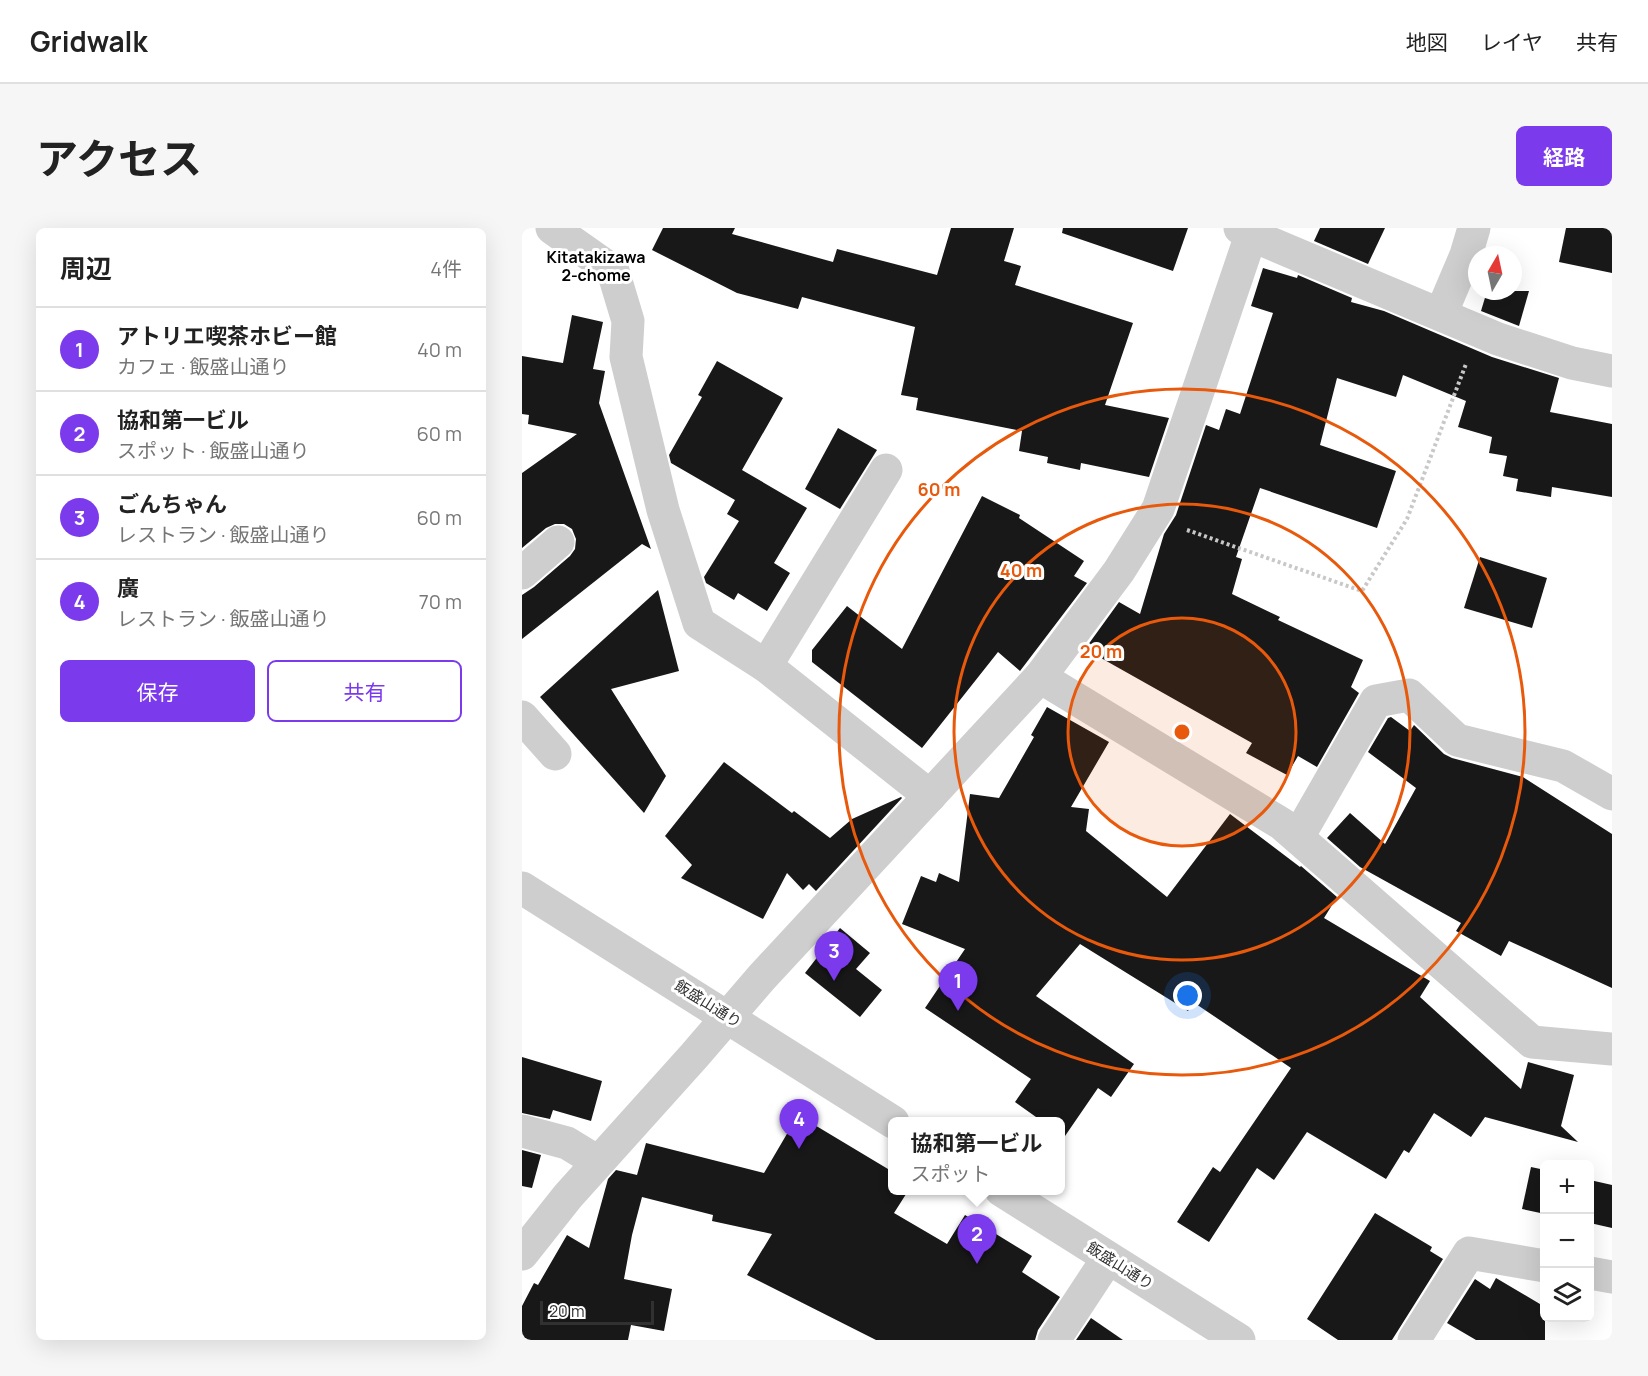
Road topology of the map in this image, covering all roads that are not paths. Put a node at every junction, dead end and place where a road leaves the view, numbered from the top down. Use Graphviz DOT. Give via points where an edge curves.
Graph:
graph roads {
  1 [pos="552,228"];
  2 [pos="1474,228"];
  3 [pos="1246,232"];
  4 [pos="1441,314"];
  5 [pos="1612,371"];
  6 [pos="886,470"];
  7 [pos="558,542"];
  8 [pos="522,573"];
  9 [pos="766,666"];
  10 [pos="1040,677"];
  11 [pos="522,717"];
  12 [pos="555,754"];
  13 [pos="1612,794"];
  14 [pos="930,796"];
  15 [pos="1298,837"];
  16 [pos="522,888"];
  17 [pos="729,1017"];
  18 [pos="1612,1049"];
  19 [pos="888,1119"];
  20 [pos="522,1131"];
  21 [pos="598,1162"];
  22 [pos="1007,1195"];
  23 [pos="522,1254"];
  24 [pos="1108,1258"];
  25 [pos="1540,1265"];
  26 [pos="1594,1274"];
  27 [pos="1612,1277"];
  28 [pos="1054,1340"];
  29 [pos="1239,1340"];
  30 [pos="1414,1340"];
  1 -- 9 [label="street" via="613,271 628,321 626,357 663,510 699,623"];
  2 -- 4 [label="street"];
  3 -- 4 [label="street"];
  3 -- 10 [label="street" via="1158,509 1119,571"];
  4 -- 5 [label="street" via="1498,339 1572,363"];
  6 -- 9 [label="street"];
  7 -- 8 [label="street"];
  9 -- 14 [label="street"];
  10 -- 14 [label="street"];
  10 -- 15 [label="street"];
  11 -- 12 [label="street"];
  13 -- 15 [label="street" via="1563,766 1457,740 1409,695 1376,701"];
  14 -- 17 [label="street"];
  15 -- 18 [label="street" via="1532,1042"];
  16 -- 17 [label="street, 飯盛山通り"];
  17 -- 19 [label="street, 飯盛山通り"];
  17 -- 21 [label="street"];
  20 -- 21 [label="street" via="567,1143"];
  21 -- 23 [label="street"];
  22 -- 24 [label="street, 飯盛山通り"];
  24 -- 28 [label="street"];
  24 -- 29 [label="street, 飯盛山通り"];
  25 -- 30 [label="street" via="1469,1252"];
  26 -- 27 [label="street"];
}
